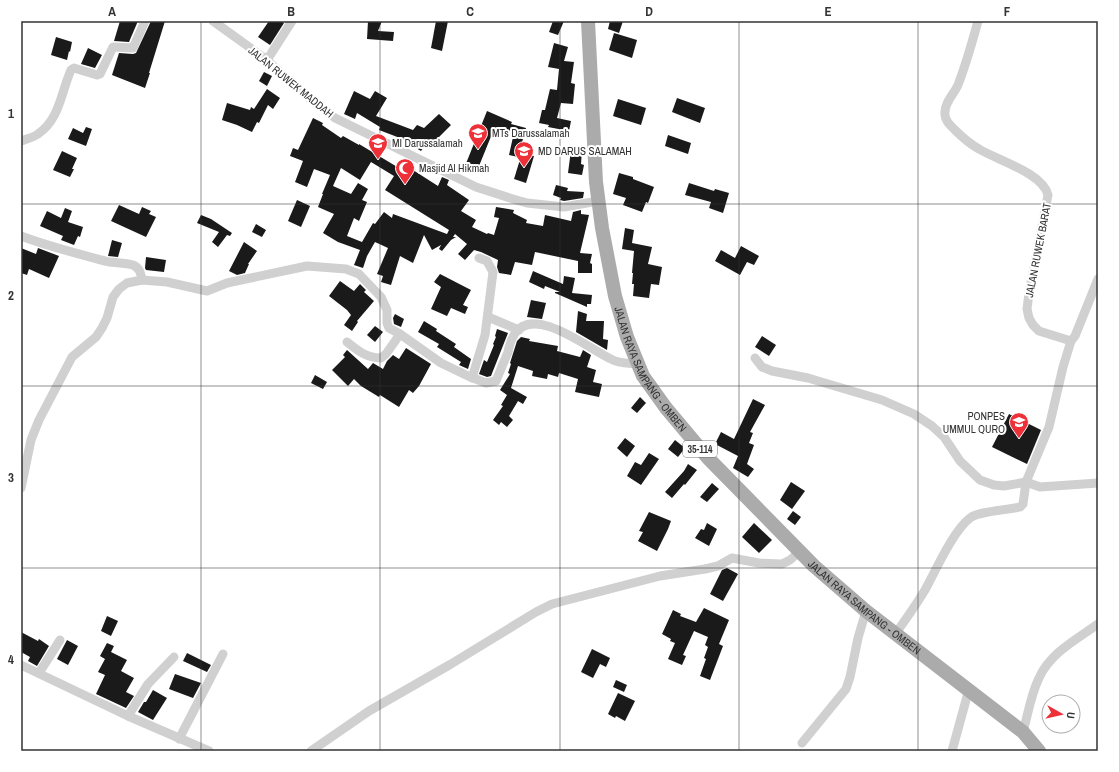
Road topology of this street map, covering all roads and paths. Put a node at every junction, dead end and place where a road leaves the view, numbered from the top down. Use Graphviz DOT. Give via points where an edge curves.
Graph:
graph roads {
  1 [pos="145,21"];
  2 [pos="213,21"];
  3 [pos="292,21"];
  4 [pos="588,21"];
  5 [pos="978,21"];
  6 [pos="268,60"];
  7 [pos="21,141"];
  8 [pos="598,200"];
  9 [pos="21,236"];
  10 [pos="480,258"];
  11 [pos="142,280"];
  12 [pos="1098,280"];
  13 [pos="488,318"];
  14 [pos="519,330"];
  15 [pos="400,334"];
  16 [pos="1071,341"];
  17 [pos="347,342"];
  18 [pos="755,358"];
  19 [pos="638,364"];
  20 [pos="472,378"];
  21 [pos="1098,483"];
  22 [pos="1025,486"];
  23 [pos="21,488"];
  24 [pos="799,552"];
  25 [pos="866,611"];
  26 [pos="1098,624"];
  27 [pos="896,633"];
  28 [pos="60,640"];
  29 [pos="223,654"];
  30 [pos="174,657"];
  31 [pos="21,665"];
  32 [pos="39,673"];
  33 [pos="968,689"];
  34 [pos="128,716"];
  35 [pos="1024,732"];
  36 [pos="180,739"];
  37 [pos="802,743"];
  38 [pos="209,751"];
  39 [pos="311,751"];
  40 [pos="952,751"];
  41 [pos="1039,751"];
  1 -- 7 [label="street" via="133,48 113,47 100,74 74,68 71,70 50,124 38,134"];
  2 -- 6 [label="street, JALAN RUWEK MADDAH"];
  3 -- 6 [label="street"];
  4 -- 8 [label="main road, JALAN RAYA SAMPANG - OMBEN / 35-114"];
  5 -- 16 [label="street, JALAN RUWEK BARAT" via="957,87 946,105 945,116 948,124 980,150 1027,173 1045,185 1048,195 1028,292 1027,309 1029,318 1039,331"];
  6 -- 8 [label="street, JALAN RUWEK MADDAH" via="305,95 335,118 476,187 527,203 564,207"];
  8 -- 19 [label="main road, JALAN RAYA SAMPANG - OMBEN / 35-114" via="615,296"];
  9 -- 11 [label="street" via="60,250 133,265 138,268"];
  10 -- 13 [label="street" via="487,261 493,272"];
  11 -- 15 [label="street" via="167,282 207,291 227,283 307,266 346,269 359,274 381,298 387,310 389,328"];
  11 -- 23 [label="street" via="118,288 102,328 96,337 72,357 30,440"];
  12 -- 16 [label="street"];
  13 -- 14 [label="street"];
  13 -- 20 [label="street"];
  14 -- 19 [label="street" via="523,325 546,325 612,360"];
  14 -- 20 [label="street" via="514,335 496,381 486,383"];
  15 -- 17 [label="street" via="381,358 369,357"];
  15 -- 20 [label="street" via="440,363"];
  16 -- 22 [label="street" via="1049,427"];
  18 -- 22 [label="street" via="762,367 772,371 845,388 914,414 944,437 960,461 980,480 994,485"];
  19 -- 24 [label="main road, JALAN RAYA SAMPANG - OMBEN / 35-114" via="643,376 666,408 708,458"];
  21 -- 22 [label="street"];
  22 -- 27 [label="street" via="1023,504 1020,507 980,513 970,518 958,531 924,591"];
  24 -- 25 [label="main road, JALAN RAYA SAMPANG - OMBEN / 35-114"];
  24 -- 39 [label="street" via="782,564 732,558 718,566 660,576 552,604 369,711"];
  25 -- 27 [label="main road, JALAN RAYA SAMPANG - OMBEN / 35-114"];
  25 -- 37 [label="street" via="846,689"];
  26 -- 35 [label="street" via="1066,646 1039,676"];
  27 -- 33 [label="main road, JALAN RAYA SAMPANG - OMBEN / 35-114"];
  28 -- 32 [label="street"];
  29 -- 36 [label="street"];
  30 -- 34 [label="street" via="148,684"];
  31 -- 32 [label="street"];
  32 -- 34 [label="street"];
  33 -- 35 [label="main road, JALAN RAYA SAMPANG - OMBEN / 35-114"];
  33 -- 40 [label="street"];
  34 -- 36 [label="street"];
  35 -- 41 [label="main road, JALAN RAYA SAMPANG - OMBEN / 35-114"];
  36 -- 38 [label="street"];
}
